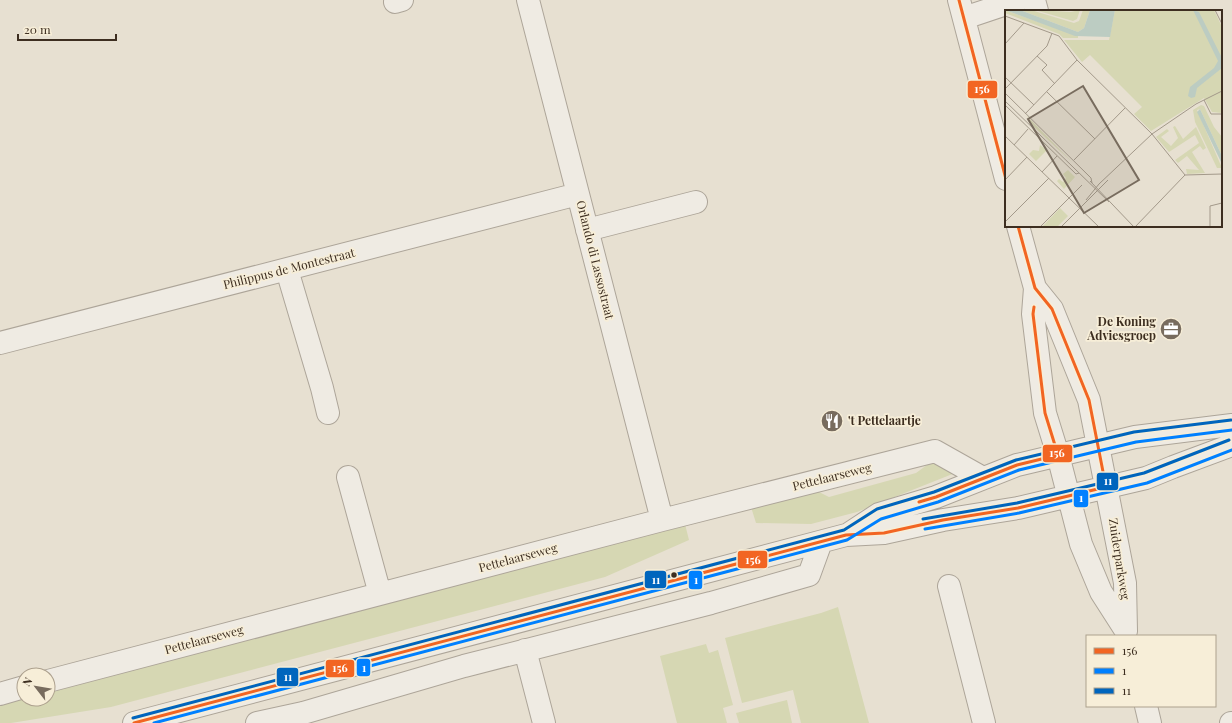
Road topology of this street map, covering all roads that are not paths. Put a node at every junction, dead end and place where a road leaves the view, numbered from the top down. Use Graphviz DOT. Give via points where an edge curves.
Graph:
graph roads {
  1 [pos="1018,0"];
  2 [pos="1034,0"];
  3 [pos="532,1"];
  4 [pos="961,9"];
  5 [pos="1037,10"];
  6 [pos="1005,175"];
  7 [pos="578,194"];
  8 [pos="696,202"];
  9 [pos="1018,227"];
  10 [pos="587,230"];
  11 [pos="287,270"];
  12 [pos="1035,288"];
  13 [pos="0,344"];
  14 [pos="328,412"];
  15 [pos="1232,425"];
  16 [pos="1232,445"];
  17 [pos="1098,446"];
  18 [pos="1058,455"];
  19 [pos="348,477"];
  20 [pos="983,478"];
  21 [pos="1106,487"];
  22 [pos="1069,496"];
  23 [pos="662,520"];
  24 [pos="846,535"];
  25 [pos="821,542"];
  26 [pos="949,586"];
  27 [pos="380,594"];
  28 [pos="1127,633"];
  29 [pos="525,650"];
  30 [pos="56,679"];
  31 [pos="16,689"];
  32 [pos="0,694"];
  33 [pos="1146,707"];
  34 [pos="134,723"];
  35 [pos="257,723"];
  36 [pos="544,723"];
  37 [pos="984,723"];
  38 [pos="1150,723"];
  1 -- 4 [label="street"];
  2 -- 5 [label="street"];
  3 -- 7 [label="street, Orlando di Lassostraat"];
  4 -- 6 [label="street"];
  7 -- 10 [label="street, Orlando di Lassostraat"];
  7 -- 11 [label="street, Philippus de Montestraat"];
  8 -- 10 [label="street"];
  9 -- 12 [label="street"];
  10 -- 23 [label="street, Orlando di Lassostraat"];
  11 -- 13 [label="street, Philippus de Montestraat"];
  11 -- 14 [label="street"];
  12 -- 17 [label="street" via="1052,309 1089,400"];
  12 -- 18 [label="street" via="1033,314 1045,413"];
  15 -- 17 [label="street" via="1135,437"];
  16 -- 21 [label="street" via="1146,478"];
  17 -- 18 [label="street"];
  17 -- 21 [label="street, Zuiderparkweg"];
  18 -- 20 [label="street" via="1018,465"];
  18 -- 22 [label="street, Zuiderparkweg"];
  19 -- 27 [label="street"];
  20 -- 23 [label="street, Pettelaarseweg" via="935,451"];
  20 -- 24 [label="street" via="936,497 879,514"];
  21 -- 22 [label="street"];
  21 -- 28 [label="street, Zuiderparkweg" via="1125,583"];
  22 -- 24 [label="street" via="884,534"];
  22 -- 28 [label="street, Zuiderparkweg" via="1081,544 1101,592"];
  23 -- 27 [label="street, Pettelaarseweg"];
  24 -- 25 [label="street"];
  25 -- 29 [label="street" via="809,575"];
  25 -- 34 [label="street"];
  26 -- 37 [label="street"];
  27 -- 30 [label="street, Pettelaarseweg"];
  29 -- 35 [label="street" via="303,713"];
  29 -- 36 [label="street"];
  31 -- 32 [label="street"];
  33 -- 38 [label="street"];
}
